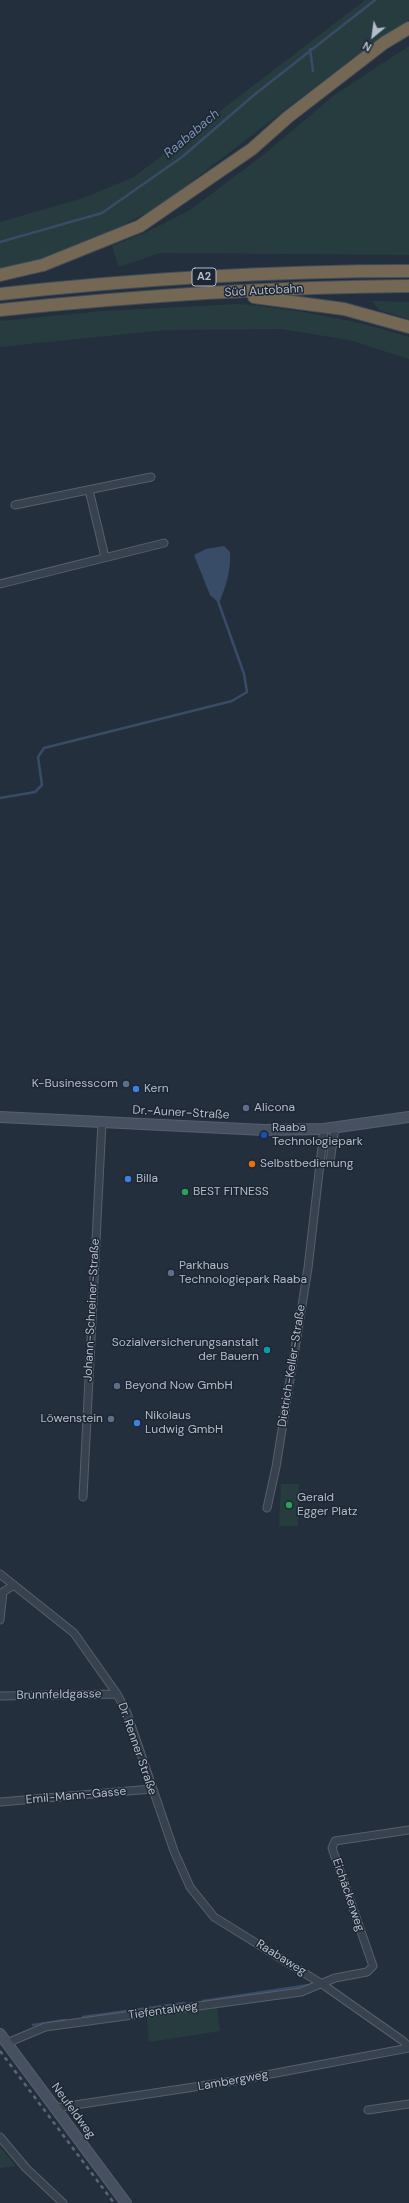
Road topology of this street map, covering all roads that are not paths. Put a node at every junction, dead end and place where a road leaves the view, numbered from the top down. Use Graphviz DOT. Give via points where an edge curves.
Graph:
graph roads {
  1 [pos="409,28"];
  2 [pos="409,271"];
  3 [pos="0,275"];
  4 [pos="409,286"];
  5 [pos="223,293"];
  6 [pos="0,294"];
  7 [pos="0,310"];
  8 [pos="409,327"];
  9 [pos="151,477"];
  10 [pos="89,490"];
  11 [pos="15,505"];
  12 [pos="164,543"];
  13 [pos="105,557"];
  14 [pos="0,584"];
  15 [pos="0,1117"];
  16 [pos="409,1117"];
  17 [pos="102,1122"];
  18 [pos="335,1127"];
  19 [pos="324,1129"];
  20 [pos="330,1162"];
  21 [pos="83,1497"];
  22 [pos="267,1508"];
  23 [pos="0,1574"];
  24 [pos="14,1584"];
  25 [pos="0,1620"];
  26 [pos="118,1694"];
  27 [pos="0,1696"];
  28 [pos="152,1789"];
  29 [pos="0,1802"];
  30 [pos="409,1830"];
  31 [pos="174,1851"];
  32 [pos="322,1984"];
  33 [pos="0,2034"];
  34 [pos="7,2043"];
  35 [pos="409,2048"];
  36 [pos="409,2104"];
  37 [pos="55,2108"];
  38 [pos="368,2110"];
  39 [pos="0,2137"];
  40 [pos="63,2203"];
  41 [pos="126,2203"];
  1 -- 3 [label="highway" via="378,47 288,117 252,149 140,226 43,265"];
  2 -- 6 [label="highway, Süd Autobahn / A2" via="339,271 181,278"];
  4 -- 5 [label="highway, Süd Autobahn / A2" via="344,286"];
  5 -- 7 [label="highway, Süd Autobahn / A2"];
  5 -- 8 [label="highway" via="344,309"];
  9 -- 10 [label="street"];
  10 -- 11 [label="street"];
  10 -- 13 [label="street"];
  12 -- 13 [label="street"];
  13 -- 14 [label="street"];
  15 -- 17 [label="main road, Dr.-Auner-Straße"];
  16 -- 18 [label="main road, Dr.-Auner-Straße"];
  17 -- 19 [label="main road, Dr.-Auner-Straße" via="251,1129"];
  17 -- 21 [label="street, Johann-Schreiner-Straße"];
  18 -- 19 [label="main road, Dr.-Auner-Straße"];
  18 -- 20 [label="street"];
  19 -- 22 [label="street, Dietrich-Keller-Straße" via="308,1268"];
  23 -- 24 [label="street, Dr. Renner Straße"];
  24 -- 25 [label="street" via="3,1592"];
  24 -- 26 [label="street, Dr. Renner Straße" via="74,1633"];
  26 -- 27 [label="street, Brunnfeldgasse"];
  26 -- 28 [label="street, Dr. Renner Straße" via="127,1712"];
  28 -- 29 [label="street, Emil-Mann-Gasse"];
  28 -- 31 [label="street, Dr. Renner Straße"];
  30 -- 32 [label="street, Eichäckerweg" via="335,1841 332,1848 373,1966 367,1972 334,1978"];
  31 -- 32 [label="street, Raabaweg" via="190,1887 214,1917"];
  32 -- 34 [label="street, Tiefentalweg" via="301,1992 45,2027"];
  32 -- 35 [label="street, Raabaweg" via="403,2041"];
  33 -- 34 [label="main road, Neufeldweg"];
  34 -- 37 [label="main road, Neufeldweg"];
  35 -- 37 [label="street, Lambergweg" via="234,2081"];
  36 -- 38 [label="street"];
  37 -- 41 [label="main road, Neufeldweg"];
  39 -- 40 [label="street" via="26,2168"];
}
